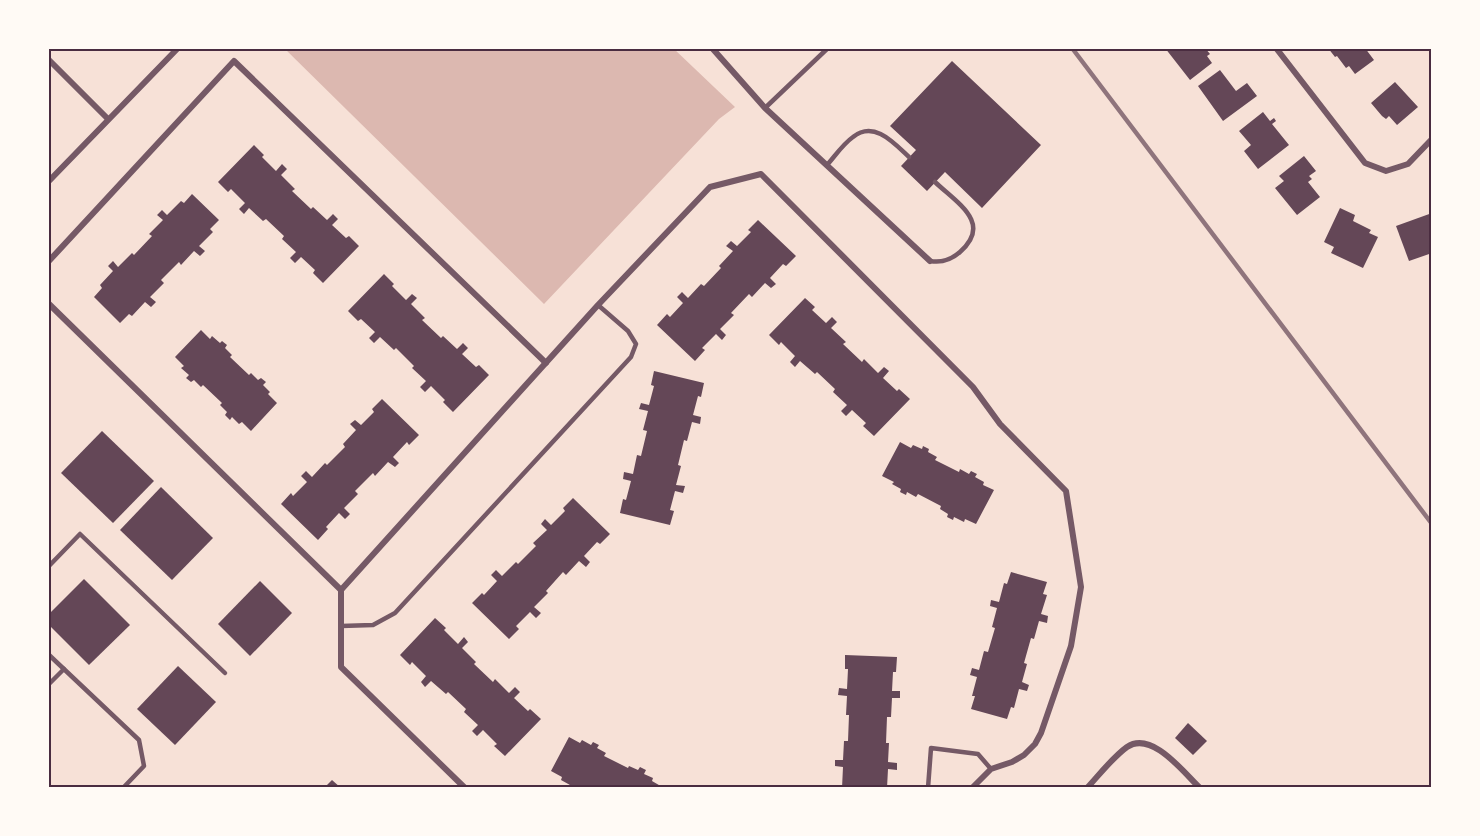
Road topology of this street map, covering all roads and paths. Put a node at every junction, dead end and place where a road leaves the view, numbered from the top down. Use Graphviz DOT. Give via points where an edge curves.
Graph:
graph roads {
  1 [pos="178,48"];
  2 [pos="712,48"];
  3 [pos="828,48"];
  4 [pos="1276,48"];
  5 [pos="48,59"];
  6 [pos="765,108"];
  7 [pos="108,119"];
  8 [pos="1432,139"];
  9 [pos="909,157"];
  10 [pos="827,165"];
  11 [pos="48,182"];
  12 [pos="935,182"];
  13 [pos="930,261"];
  14 [pos="48,262"];
  15 [pos="48,303"];
  16 [pos="598,305"];
  17 [pos="546,363"];
  18 [pos="48,567"];
  19 [pos="341,590"];
  20 [pos="341,626"];
  21 [pos="48,654"];
  22 [pos="64,669"];
  23 [pos="225,673"];
  24 [pos="48,685"];
  25 [pos="991,769"];
  26 [pos="123,788"];
  27 [pos="465,788"];
  28 [pos="928,788"];
  29 [pos="972,788"];
  30 [pos="1087,788"];
  31 [pos="1200,788"];
  1 -- 7 [label="street"];
  2 -- 6 [label="street"];
  3 -- 6 [label="lane"];
  4 -- 8 [label="street" via="1365,163 1386,171 1408,164"];
  5 -- 7 [label="street"];
  6 -- 10 [label="street"];
  7 -- 11 [label="street"];
  9 -- 10 [label="lane" via="889,138 875,131 863,132 853,136"];
  10 -- 13 [label="street"];
  12 -- 13 [label="lane" via="967,212 974,229 967,244 953,257 938,263"];
  14 -- 17 [label="street" via="234,61"];
  15 -- 19 [label="street"];
  16 -- 17 [label="street"];
  16 -- 20 [label="lane" via="636,344 631,357 396,613 373,625"];
  16 -- 25 [label="street" via="710,187 761,174 973,387 1004,428 1066,491 1081,587 1071,646 1035,744 1012,762"];
  17 -- 19 [label="street"];
  18 -- 23 [label="lane" via="80,534"];
  19 -- 20 [label="street"];
  20 -- 27 [label="street" via="340,667"];
  21 -- 22 [label="lane"];
  22 -- 24 [label="lane"];
  22 -- 26 [label="lane" via="139,740 144,766"];
  25 -- 28 [label="lane" via="978,754 931,748"];
  25 -- 29 [label="street"];
  30 -- 31 [label="street" via="1129,746 1138,743 1161,750"];
}
